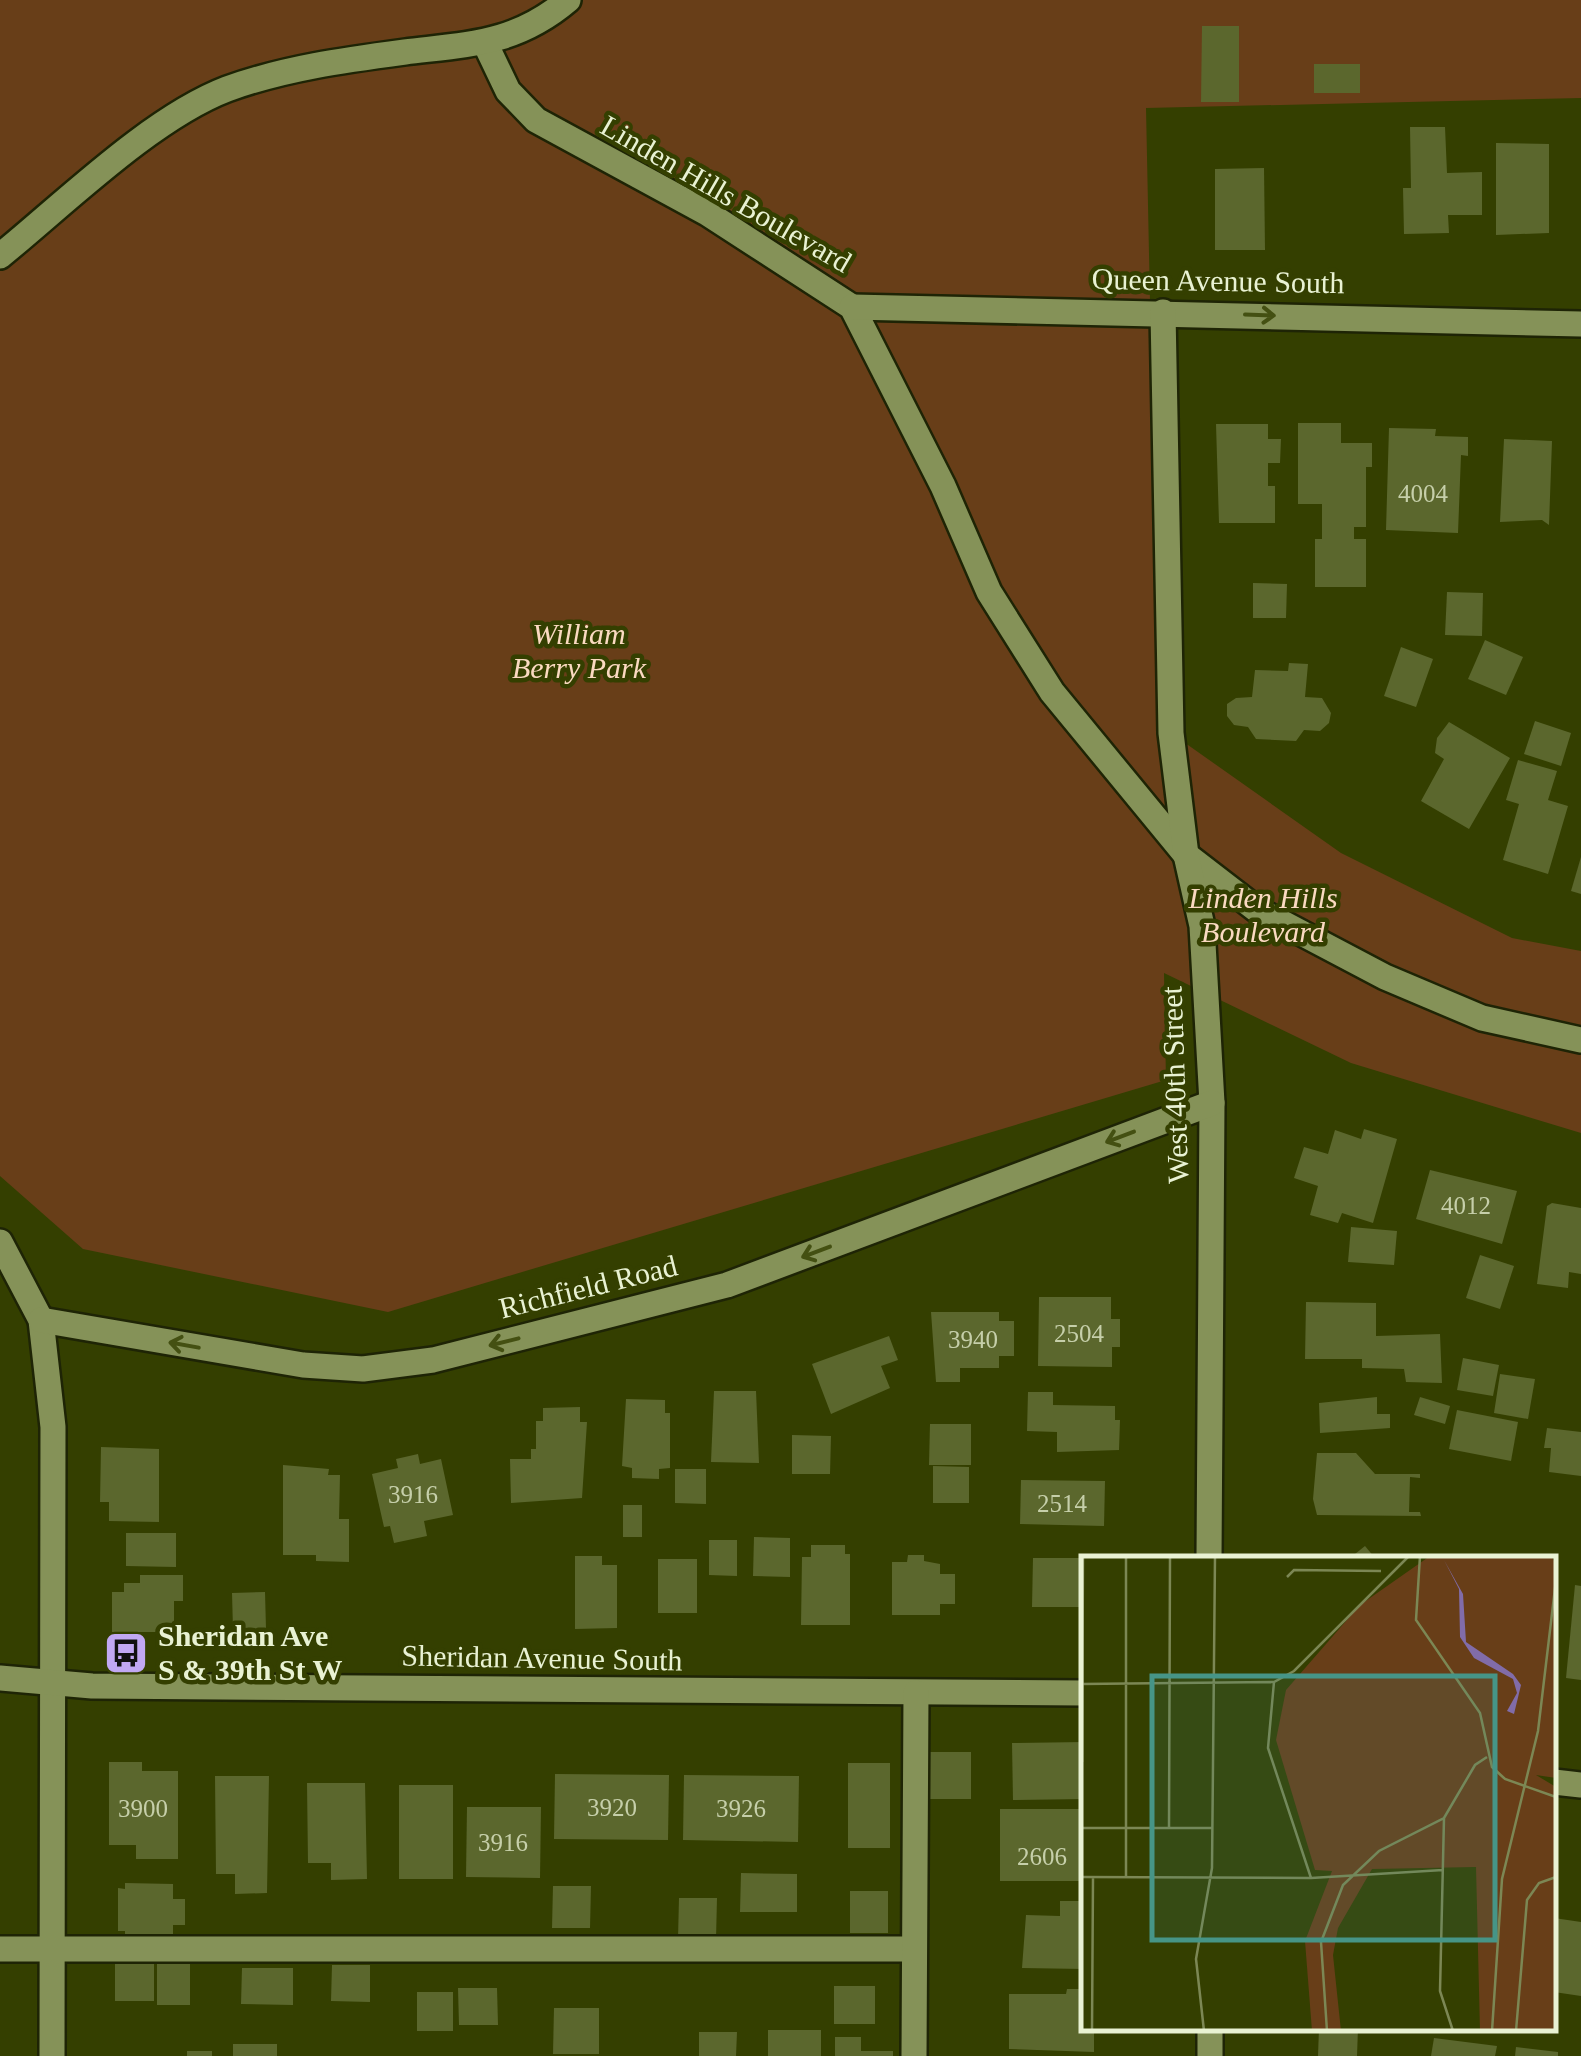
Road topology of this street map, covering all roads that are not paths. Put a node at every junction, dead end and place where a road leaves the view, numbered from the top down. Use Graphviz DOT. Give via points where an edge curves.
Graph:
graph roads {
  1 [pos="568,0"];
  2 [pos="486,45"];
  3 [pos="0,256"];
  4 [pos="852,307"];
  5 [pos="1163,312"];
  6 [pos="1581,324"];
  7 [pos="1186,855"];
  8 [pos="1581,1040"];
  9 [pos="1212,1103"];
  10 [pos="0,1242"];
  11 [pos="41,1320"];
  12 [pos="1209,1556"];
  13 [pos="0,1678"];
  14 [pos="50,1683"];
  15 [pos="916,1693"];
  16 [pos="1081,1693"];
  17 [pos="1556,1782"];
  18 [pos="1581,1785"];
  19 [pos="0,1949"];
  20 [pos="52,1949"];
  21 [pos="914,1949"];
  22 [pos="52,2056"];
  23 [pos="914,2056"];
  1 -- 2 [label="street" via="546,18"];
  2 -- 3 [label="street" via="300,67 223,90 146,137"];
  2 -- 4 [label="street, Linden Hills Boulevard" via="508,90 536,120 707,213"];
  4 -- 5 [label="street, Queen Avenue South"];
  4 -- 7 [label="street, Linden Hills Boulevard" via="944,486 989,592 1052,692"];
  5 -- 6 [label="street, Queen Avenue South, one-way"];
  5 -- 7 [label="street, West 40th Street" via="1171,733"];
  7 -- 8 [label="street, Linden Hills Boulevard" via="1256,910 1385,977 1482,1018"];
  7 -- 9 [label="street, West 40th Street" via="1202,926"];
  9 -- 11 [label="street, Richfield Road, one-way" via="727,1285 433,1360 303,1366"];
  9 -- 12 [label="street, West 40th Street"];
  10 -- 11 [label="street"];
  11 -- 14 [label="street" via="53,1426"];
  13 -- 14 [label="street, Sheridan Avenue South"];
  14 -- 15 [label="street, Sheridan Avenue South"];
  14 -- 20 [label="street"];
  15 -- 16 [label="street, Sheridan Avenue South"];
  15 -- 21 [label="street"];
  17 -- 18 [label="street"];
  19 -- 20 [label="street"];
  20 -- 21 [label="street"];
  20 -- 22 [label="street"];
  21 -- 23 [label="street"];
}
